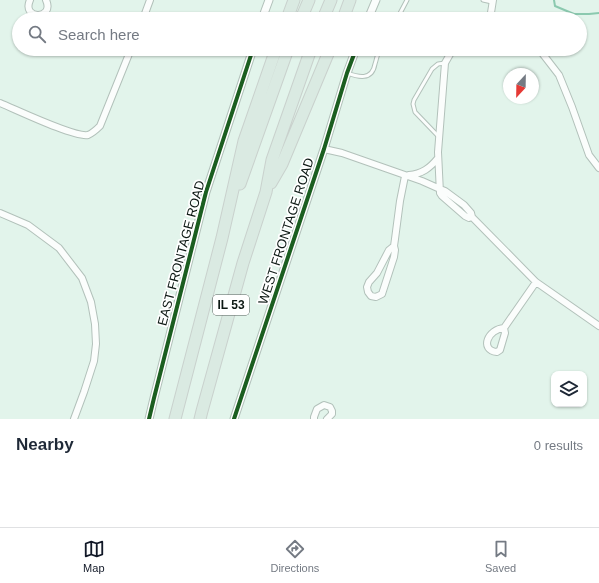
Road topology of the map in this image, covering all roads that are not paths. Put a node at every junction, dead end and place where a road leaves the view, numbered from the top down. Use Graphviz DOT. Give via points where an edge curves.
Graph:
graph roads {
  1 [pos="28,0"];
  2 [pos="46,0"];
  3 [pos="150,0"];
  4 [pos="269,0"];
  5 [pos="294,0"];
  6 [pos="309,0"];
  7 [pos="331,0"];
  8 [pos="350,0"];
  9 [pos="376,0"];
  10 [pos="407,0"];
  11 [pos="483,0"];
  12 [pos="493,1"];
  13 [pos="31,12"];
  14 [pos="45,12"];
  15 [pos="146,12"];
  16 [pos="265,12"];
  17 [pos="290,12"];
  18 [pos="304,12"];
  19 [pos="326,12"];
  20 [pos="346,12"];
  21 [pos="371,12"];
  22 [pos="401,12"];
  23 [pos="491,12"];
  24 [pos="128,56"];
  25 [pos="251,56"];
  26 [pos="274,56"];
  27 [pos="285,56"];
  28 [pos="309,56"];
  29 [pos="327,56"];
  30 [pos="353,56"];
  31 [pos="377,56"];
  32 [pos="449,56"];
  33 [pos="544,56"];
  34 [pos="445,63"];
  35 [pos="347,73"];
  36 [pos="0,103"];
  37 [pos="440,137"];
  38 [pos="324,149"];
  39 [pos="438,158"];
  40 [pos="599,168"];
  41 [pos="405,176"];
  42 [pos="440,189"];
  43 [pos="266,192"];
  44 [pos="461,203"];
  45 [pos="456,208"];
  46 [pos="0,213"];
  47 [pos="472,217"];
  48 [pos="222,238"];
  49 [pos="394,246"];
  50 [pos="379,268"];
  51 [pos="389,273"];
  52 [pos="536,282"];
  53 [pos="599,326"];
  54 [pos="504,328"];
  55 [pos="74,419"];
  56 [pos="149,419"];
  57 [pos="175,419"];
  58 [pos="200,419"];
  59 [pos="234,419"];
  60 [pos="314,419"];
  61 [pos="327,419"];
  1 -- 13 [label="street" via="28,8"];
  2 -- 14 [label="street" via="48,4"];
  3 -- 15 [label="street"];
  4 -- 16 [label="street"];
  5 -- 17 [label="highway"];
  6 -- 18 [label="highway"];
  7 -- 19 [label="highway"];
  8 -- 20 [label="highway"];
  9 -- 21 [label="street"];
  10 -- 22 [label="lane"];
  11 -- 12 [label="lane"];
  12 -- 23 [label="street"];
  24 -- 36 [label="street" via="100,126 86,135 68,132"];
  25 -- 56 [label="street, EAST FRONTAGE ROAD" via="206,192"];
  26 -- 48 [label="highway, IL 53" via="244,141"];
  27 -- 48 [label="highway, IL 53"];
  28 -- 43 [label="highway, IL 53" via="272,160"];
  29 -- 43 [label="highway, IL 53" via="282,164"];
  30 -- 35 [label="street, WEST FRONTAGE ROAD"];
  31 -- 35 [label="lane" via="374,69 365,77"];
  32 -- 34 [label="street"];
  33 -- 40 [label="street" via="559,75 589,155"];
  34 -- 37 [label="street"];
  34 -- 37 [label="lane" via="438,64 432,69 413,104 415,112"];
  35 -- 38 [label="street, WEST FRONTAGE ROAD"];
  37 -- 39 [label="street"];
  38 -- 41 [label="street"];
  38 -- 59 [label="street, WEST FRONTAGE ROAD"];
  39 -- 41 [label="street" via="425,171"];
  39 -- 42 [label="street"];
  41 -- 42 [label="street"];
  41 -- 49 [label="street"];
  42 -- 44 [label="street"];
  42 -- 45 [label="street" via="441,194"];
  43 -- 58 [label="highway, IL 53" via="243,263"];
  44 -- 45 [label="lane"];
  44 -- 47 [label="street"];
  45 -- 47 [label="street" via="465,216"];
  46 -- 55 [label="street" via="28,225 59,248 82,278 91,302 95,324 94,361"];
  47 -- 52 [label="street"];
  48 -- 57 [label="highway, IL 53"];
  49 -- 50 [label="street"];
  49 -- 51 [label="street" via="394,257"];
  50 -- 51 [label="lane"];
  50 -- 51 [label="street" via="368,284 367,290 371,296 382,294"];
  52 -- 53 [label="street"];
  52 -- 54 [label="street"];
  60 -- 61 [label="street" via="317,409 326,405 332,411"];
}
